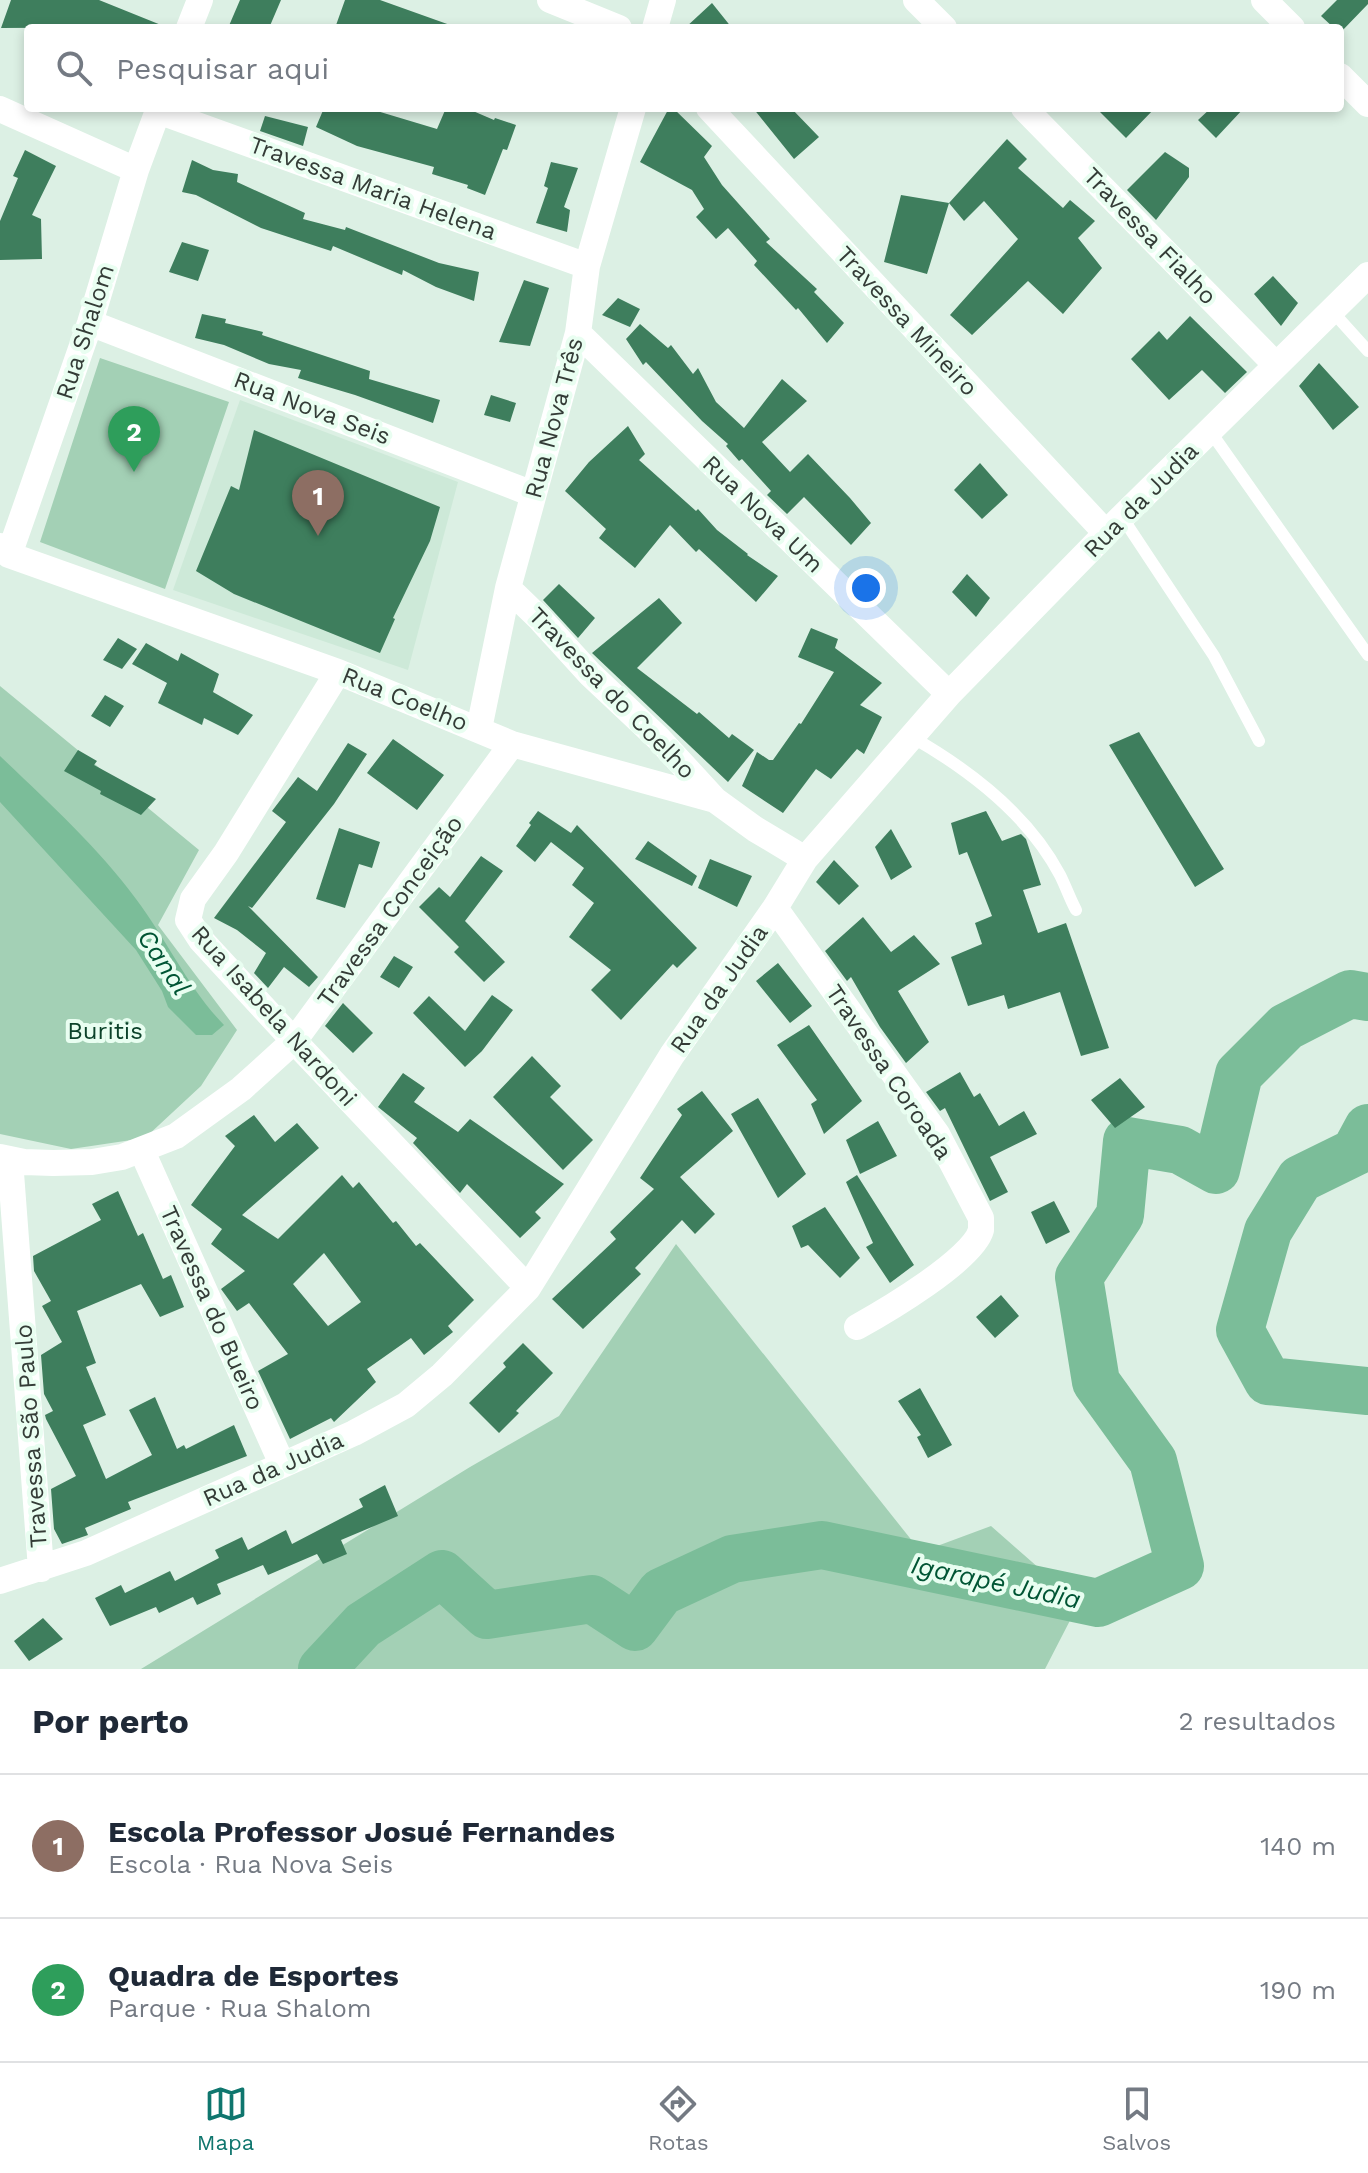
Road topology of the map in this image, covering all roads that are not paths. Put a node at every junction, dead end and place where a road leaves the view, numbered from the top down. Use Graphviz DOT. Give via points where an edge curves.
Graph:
graph roads {
  1 [pos="200,0"];
  2 [pos="550,0"];
  3 [pos="663,0"];
  4 [pos="916,0"];
  5 [pos="1264,0"];
  6 [pos="191,24"];
  7 [pos="609,24"];
  8 [pos="656,24"];
  9 [pos="940,24"];
  10 [pos="1288,24"];
  11 [pos="1344,80"];
  12 [pos="1368,104"];
  13 [pos="0,109"];
  14 [pos="158,112"];
  15 [pos="167,112"];
  16 [pos="632,112"];
  17 [pos="713,112"];
  18 [pos="1028,112"];
  19 [pos="136,170"];
  20 [pos="587,266"];
  21 [pos="1368,275"];
  22 [pos="1332,311"];
  23 [pos="90,323"];
  24 [pos="578,333"];
  25 [pos="1368,351"];
  26 [pos="1276,365"];
  27 [pos="1210,431"];
  28 [pos="533,494"];
  29 [pos="1114,525"];
  30 [pos="5,550"];
  31 [pos="508,588"];
  32 [pos="1368,655"];
  33 [pos="338,672"];
  34 [pos="949,694"];
  35 [pos="479,729"];
  36 [pos="910,736"];
  37 [pos="1259,741"];
  38 [pos="512,744"];
  39 [pos="715,800"];
  40 [pos="805,859"];
  41 [pos="775,908"];
  42 [pos="1076,910"];
  43 [pos="294,1041"];
  44 [pos="142,1151"];
  45 [pos="5,1159"];
  46 [pos="528,1288"];
  47 [pos="857,1327"];
  48 [pos="282,1464"];
  49 [pos="41,1569"];
  50 [pos="0,1581"];
  1 -- 6 [label="street"];
  2 -- 7 [label="street"];
  3 -- 8 [label="street"];
  4 -- 9 [label="street"];
  5 -- 10 [label="street"];
  11 -- 12 [label="street"];
  13 -- 19 [label="street"];
  14 -- 19 [label="street, Rua Shalom"];
  15 -- 20 [label="street, Travessa Maria Helena"];
  16 -- 20 [label="street, Rua Nova Três"];
  17 -- 29 [label="street, Travessa Mineiro"];
  18 -- 26 [label="street, Travessa Fialho"];
  19 -- 23 [label="street, Rua Shalom"];
  20 -- 24 [label="street, Rua Nova Três"];
  21 -- 22 [label="street, Rua da Judia"];
  22 -- 25 [label="lane"];
  22 -- 26 [label="street, Rua da Judia"];
  23 -- 28 [label="street, Rua Nova Seis"];
  23 -- 30 [label="street, Rua Shalom"];
  24 -- 28 [label="street, Rua Nova Três"];
  24 -- 34 [label="street, Rua Nova Um"];
  26 -- 27 [label="street, Rua da Judia"];
  27 -- 29 [label="street, Rua da Judia"];
  27 -- 32 [label="lane"];
  28 -- 31 [label="street, Rua Nova Três"];
  29 -- 34 [label="street, Rua da Judia"];
  29 -- 37 [label="lane" via="1214,656"];
  30 -- 33 [label="street, Rua Coelho"];
  31 -- 35 [label="street, Rua Nova Três"];
  31 -- 39 [label="street, Travessa do Coelho"];
  33 -- 35 [label="street, Rua Coelho"];
  33 -- 43 [label="street, Rua Isabela Nardoni" via="189,910 192,929"];
  34 -- 36 [label="street, Rua da Judia"];
  35 -- 38 [label="street, Rua Coelho"];
  36 -- 40 [label="street, Rua da Judia"];
  36 -- 42 [label="lane" via="946,756 1018,816 1060,876"];
  38 -- 39 [label="street, Rua Coelho"];
  38 -- 43 [label="street, Travessa Conceição"];
  39 -- 40 [label="street, Rua Coelho"];
  40 -- 41 [label="street, Rua da Judia"];
  41 -- 46 [label="street, Rua da Judia" via="672,1055"];
  41 -- 47 [label="street, Travessa Coroada" via="937,1134 981,1218 975,1240 958,1258 898,1304"];
  43 -- 44 [label="street, Travessa Conceição" via="219,1106 176,1136"];
  43 -- 46 [label="street, Rua Isabela Nardoni"];
  44 -- 45 [label="street, Travessa Conceição" via="92,1162"];
  44 -- 48 [label="street, Travessa do Bueiro"];
  45 -- 49 [label="street, Travessa São Paulo"];
  46 -- 48 [label="street, Rua da Judia" via="406,1405"];
  48 -- 49 [label="street, Rua da Judia"];
  49 -- 50 [label="street, Rua da Judia"];
}
